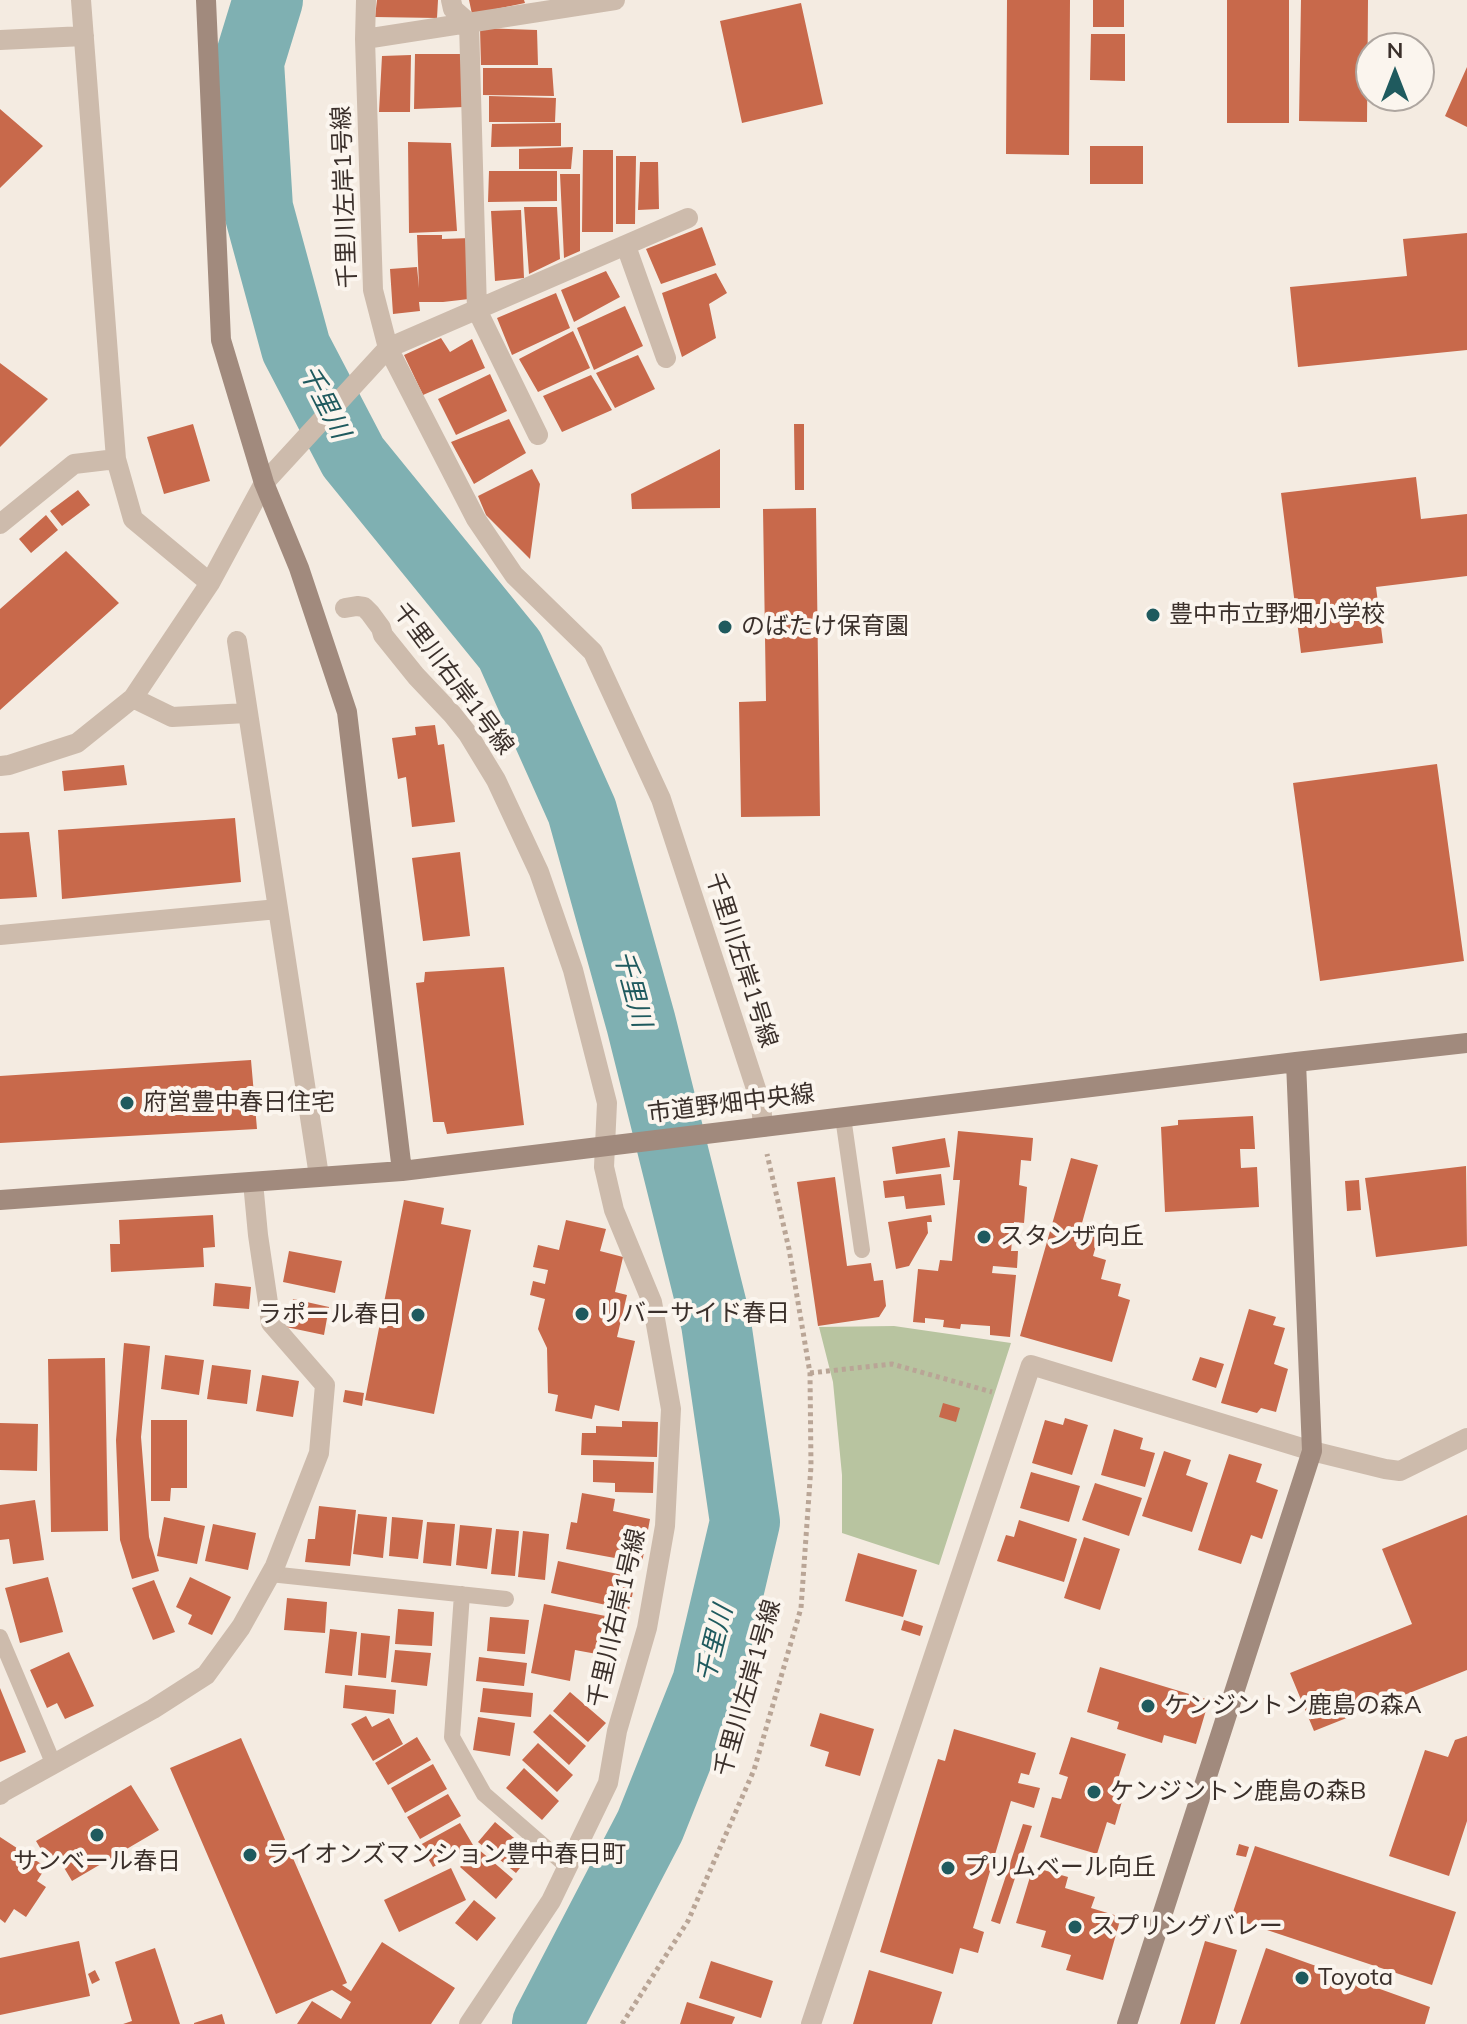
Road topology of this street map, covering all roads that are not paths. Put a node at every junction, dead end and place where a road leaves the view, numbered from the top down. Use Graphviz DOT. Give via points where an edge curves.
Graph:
graph roads {
  1 [pos="81,0"];
  2 [pos="206,0"];
  3 [pos="366,0"];
  4 [pos="451,0"];
  5 [pos="615,0"];
  6 [pos="469,23"];
  7 [pos="84,36"];
  8 [pos="365,39"];
  9 [pos="0,40"];
  10 [pos="688,218"];
  11 [pos="626,246"];
  12 [pos="477,310"];
  13 [pos="388,348"];
  14 [pos="666,358"];
  15 [pos="538,435"];
  16 [pos="116,459"];
  17 [pos="264,483"];
  18 [pos="0,524"];
  19 [pos="210,583"];
  20 [pos="345,608"];
  21 [pos="237,641"];
  22 [pos="133,698"];
  23 [pos="247,713"];
  24 [pos="0,766"];
  25 [pos="278,909"];
  26 [pos="0,935"];
  27 [pos="1467,1043"];
  28 [pos="1296,1062"];
  29 [pos="843,1117"];
  30 [pos="755,1128"];
  31 [pos="615,1145"];
  32 [pos="402,1171"];
  33 [pos="319,1176"];
  34 [pos="253,1182"];
  35 [pos="0,1200"];
  36 [pos="862,1250"];
  37 [pos="1467,1438"];
  38 [pos="1312,1451"];
  39 [pos="270,1574"];
  40 [pos="462,1594"];
  41 [pos="506,1599"];
  42 [pos="0,1637"];
  43 [pos="54,1765"];
  44 [pos="1,1792"];
  45 [pos="568,1867"];
  46 [pos="469,2024"];
  47 [pos="811,2024"];
  48 [pos="1127,2024"];
  1 -- 7 [label="street"];
  2 -- 17 [label="street" via="221,340"];
  3 -- 8 [label="street, 千里川左岸1号線"];
  4 -- 6 [label="street"];
  5 -- 6 [label="street"];
  6 -- 8 [label="street"];
  6 -- 12 [label="street"];
  7 -- 9 [label="street"];
  7 -- 16 [label="street"];
  8 -- 13 [label="street, 千里川左岸1号線" via="373,290"];
  10 -- 11 [label="street"];
  11 -- 12 [label="street"];
  11 -- 14 [label="street"];
  12 -- 13 [label="street"];
  12 -- 15 [label="street"];
  13 -- 17 [label="street"];
  13 -- 30 [label="street, 千里川左岸1号線" via="476,519 514,575 593,652 661,799 761,1104"];
  16 -- 18 [label="street" via="74,464"];
  16 -- 19 [label="street" via="133,519"];
  17 -- 19 [label="street"];
  17 -- 32 [label="street" via="347,712"];
  19 -- 22 [label="street"];
  20 -- 31 [label="street, 千里川右岸1号線" via="364,607 370,613 452,714 496,780 529,846 579,990"];
  21 -- 23 [label="street"];
  22 -- 23 [label="street" via="172,717"];
  22 -- 24 [label="street" via="77,743"];
  23 -- 25 [label="street"];
  25 -- 26 [label="street"];
  25 -- 33 [label="street"];
  27 -- 28 [label="street, 市道野畑中央線"];
  28 -- 29 [label="street, 市道野畑中央線"];
  28 -- 38 [label="street"];
  29 -- 30 [label="street, 市道野畑中央線"];
  29 -- 36 [label="lane"];
  30 -- 31 [label="street, 市道野畑中央線"];
  31 -- 32 [label="street, 市道野畑中央線"];
  31 -- 45 [label="street, 千里川右岸1号線" via="604,1167 614,1210 652,1302 671,1409 665,1526 647,1628 608,1783"];
  32 -- 33 [label="street, 市道野畑中央線"];
  33 -- 34 [label="street, 市道野畑中央線"];
  34 -- 35 [label="street, 市道野畑中央線"];
  34 -- 39 [label="street" via="271,1323 325,1385 319,1453"];
  37 -- 38 [label="street" via="1400,1471"];
  38 -- 47 [label="street" via="1031,1365"];
  38 -- 48 [label="street"];
  39 -- 40 [label="lane"];
  39 -- 43 [label="street" via="206,1675"];
  40 -- 41 [label="lane"];
  40 -- 45 [label="lane" via="452,1737 484,1794"];
  42 -- 43 [label="lane"];
  43 -- 44 [label="street"];
  45 -- 46 [label="street, 千里川右岸1号線"];
}
